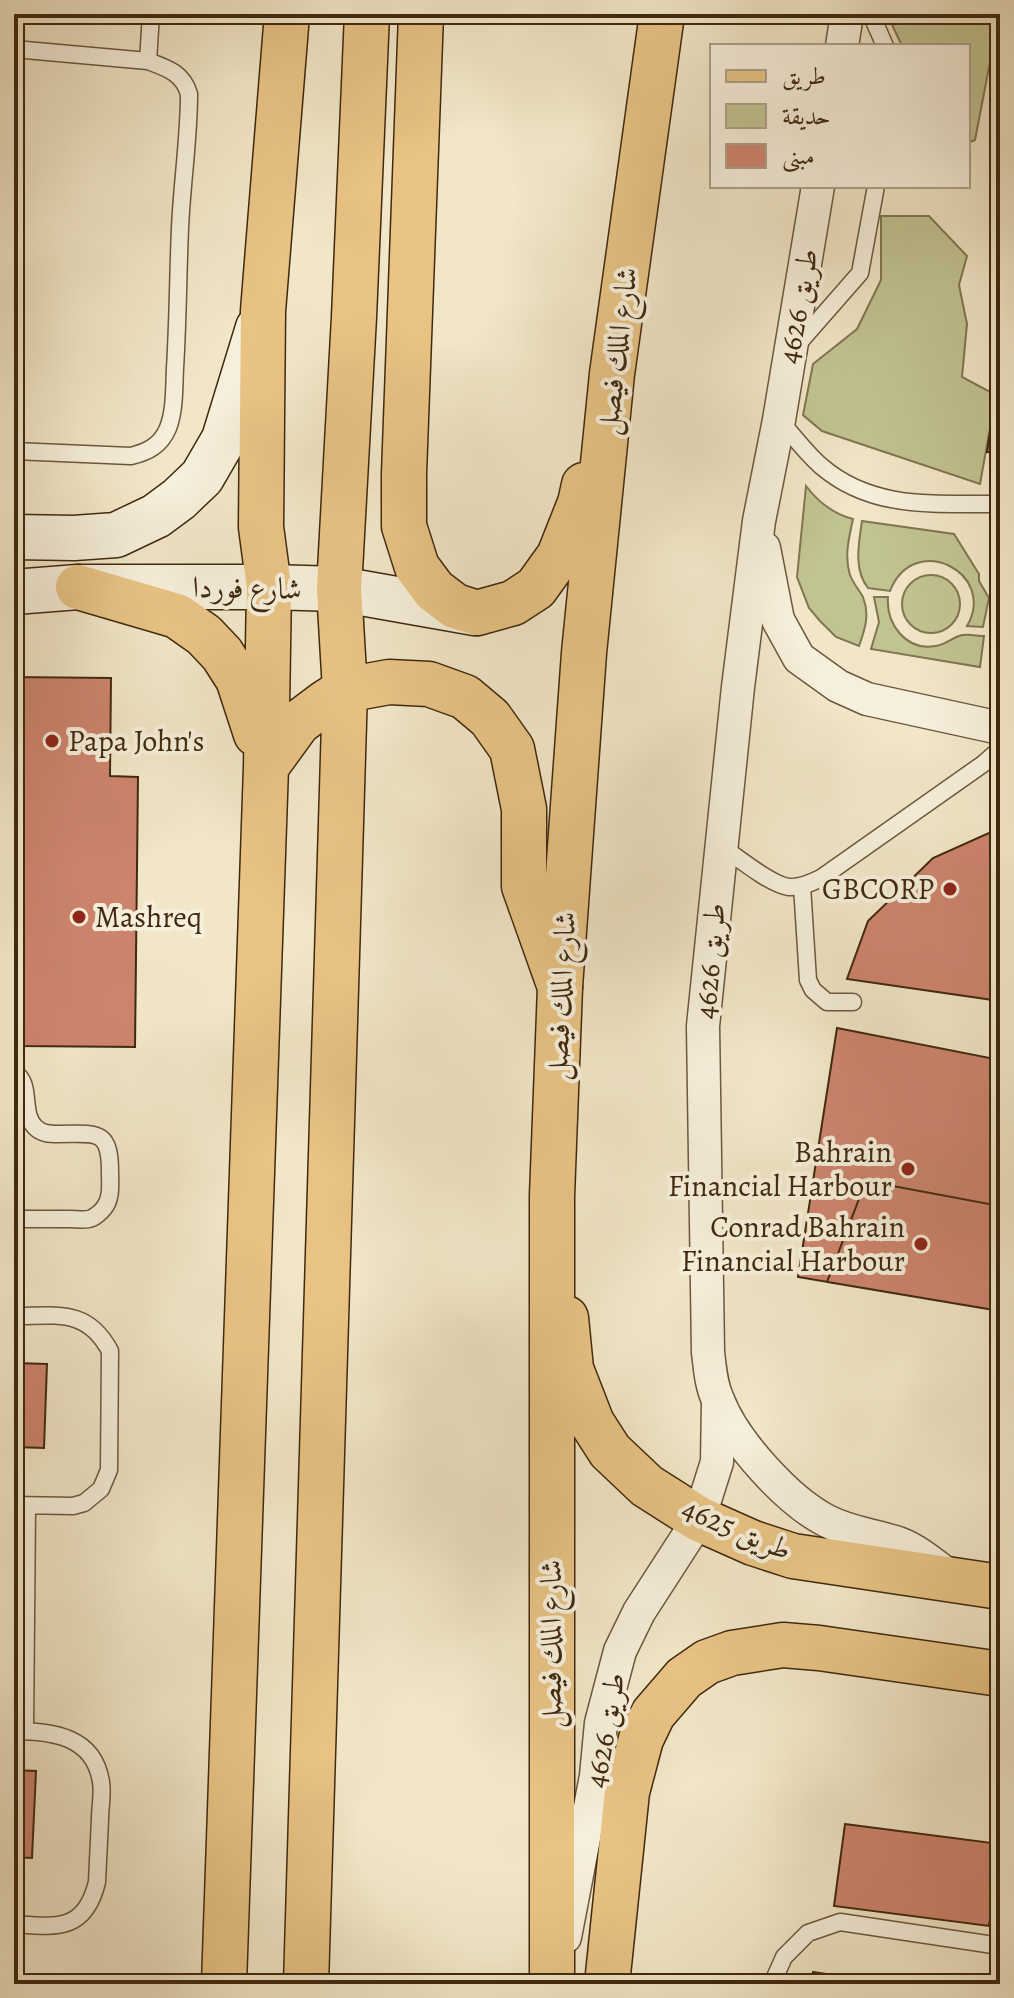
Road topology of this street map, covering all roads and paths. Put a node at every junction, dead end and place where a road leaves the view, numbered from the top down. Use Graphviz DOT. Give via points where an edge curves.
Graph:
graph roads {
  1 [pos="151,14"];
  2 [pos="287,14"];
  3 [pos="367,14"];
  4 [pos="421,14"];
  5 [pos="662,14"];
  6 [pos="847,14"];
  7 [pos="871,14"];
  8 [pos="842,44"];
  9 [pos="884,44"];
  10 [pos="14,49"];
  11 [pos="148,61"];
  12 [pos="818,188"];
  13 [pos="876,188"];
  14 [pos="263,311"];
  15 [pos="790,352"];
  16 [pos="612,374"];
  17 [pos="779,420"];
  18 [pos="14,451"];
  19 [pos="1000,504"];
  20 [pos="759,521"];
  21 [pos="14,537"];
  22 [pos="78,587"];
  23 [pos="269,587"];
  24 [pos="339,589"];
  25 [pos="14,592"];
  26 [pos="477,613"];
  27 [pos="345,690"];
  28 [pos="1000,728"];
  29 [pos="1000,749"];
  30 [pos="266,767"];
  31 [pos="721,846"];
  32 [pos="802,886"];
  33 [pos="560,987"];
  34 [pos="853,1002"];
  35 [pos="14,1072"];
  36 [pos="552,1196"];
  37 [pos="14,1219"];
  38 [pos="14,1316"];
  39 [pos="718,1402"];
  40 [pos="20,1506"];
  41 [pos="699,1519"];
  42 [pos="979,1585"];
  43 [pos="20,1608"];
  44 [pos="1000,1674"];
  45 [pos="19,1731"];
  46 [pos="14,1924"];
  47 [pos="1000,1946"];
  48 [pos="224,1984"];
  49 [pos="306,1984"];
  50 [pos="554,1984"];
  51 [pos="607,1984"];
  52 [pos="772,1984"];
  1 -- 11 [label="lane"];
  2 -- 14 [label="main road"];
  3 -- 24 [label="main road"];
  4 -- 26 [label="main road" via="404,526 417,567 434,590 455,606"];
  5 -- 16 [label="main road, شارع الملك فيصل"];
  6 -- 8 [label="street"];
  7 -- 9 [label="lane"];
  10 -- 11 [label="lane"];
  11 -- 18 [label="lane" via="179,75 189,94 171,419 161,440 142,454"];
  12 -- 15 [label="street, طريق 4626"];
  13 -- 15 [label="lane" via="860,273"];
  14 -- 21 [label="main road" via="224,439 202,477 179,499 116,535"];
  14 -- 23 [label="main road" via="261,527"];
  15 -- 17 [label="street, طريق 4626"];
  16 -- 26 [label="main road" via="580,503 559,556 536,588 513,603"];
  16 -- 33 [label="main road, شارع الملك فيصل" via="584,653"];
  17 -- 19 [label="lane" via="821,466 871,496 913,503"];
  17 -- 20 [label="street, طريق 4626"];
  20 -- 28 [label="street, طريق 4626" via="778,620 799,658 867,699"];
  20 -- 31 [label="street, طريق 4626"];
  22 -- 23 [label="main road, شارع فوردا"];
  22 -- 25 [label="main road, شارع فوردا"];
  22 -- 30 [label="main road" via="177,616 204,635 238,679"];
  23 -- 24 [label="main road, شارع فوردا"];
  23 -- 30 [label="main road"];
  24 -- 26 [label="main road, شارع فوردا"];
  24 -- 27 [label="main road"];
  27 -- 30 [label="main road" via="298,723"];
  27 -- 33 [label="main road" via="389,682 429,684 465,697 490,718 512,749 524,809 524,886"];
  27 -- 49 [label="main road"];
  29 -- 32 [label="lane" via="821,878"];
  30 -- 48 [label="main road"];
  31 -- 32 [label="lane" via="771,880"];
  31 -- 39 [label="street, طريق 4626" via="703,1026 707,1326"];
  32 -- 34 [label="lane" via="808,980 827,1002"];
  33 -- 36 [label="main road, شارع الملك فيصل"];
  35 -- 37 [label="lane" via="24,1082 29,1118 39,1131 93,1134 107,1144 110,1192 103,1210 88,1219"];
  36 -- 41 [label="main road, طريق 4625" via="571,1369 592,1423 610,1451 647,1486"];
  36 -- 50 [label="main road, شارع الملك فيصل"];
  38 -- 40 [label="lane" via="75,1318 102,1337 110,1351 109,1470 101,1489 73,1506"];
  39 -- 41 [label="street, طريق 4626" via="717,1462"];
  39 -- 42 [label="street, طريق 4626" via="744,1447 767,1473 827,1521 898,1544"];
  40 -- 43 [label="lane"];
  41 -- 42 [label="main road, طريق 4625" via="793,1556"];
  41 -- 50 [label="street, طريق 4626" via="620,1651 601,1723 596,1776"];
  43 -- 45 [label="lane"];
  44 -- 51 [label="main road" via="783,1645 732,1653 684,1678 653,1714 627,1792"];
  45 -- 46 [label="lane" via="76,1742 89,1752 102,1785 97,1882 86,1909 62,1926"];
  47 -- 52 [label="lane" via="840,1922 808,1933 784,1957"];
}
